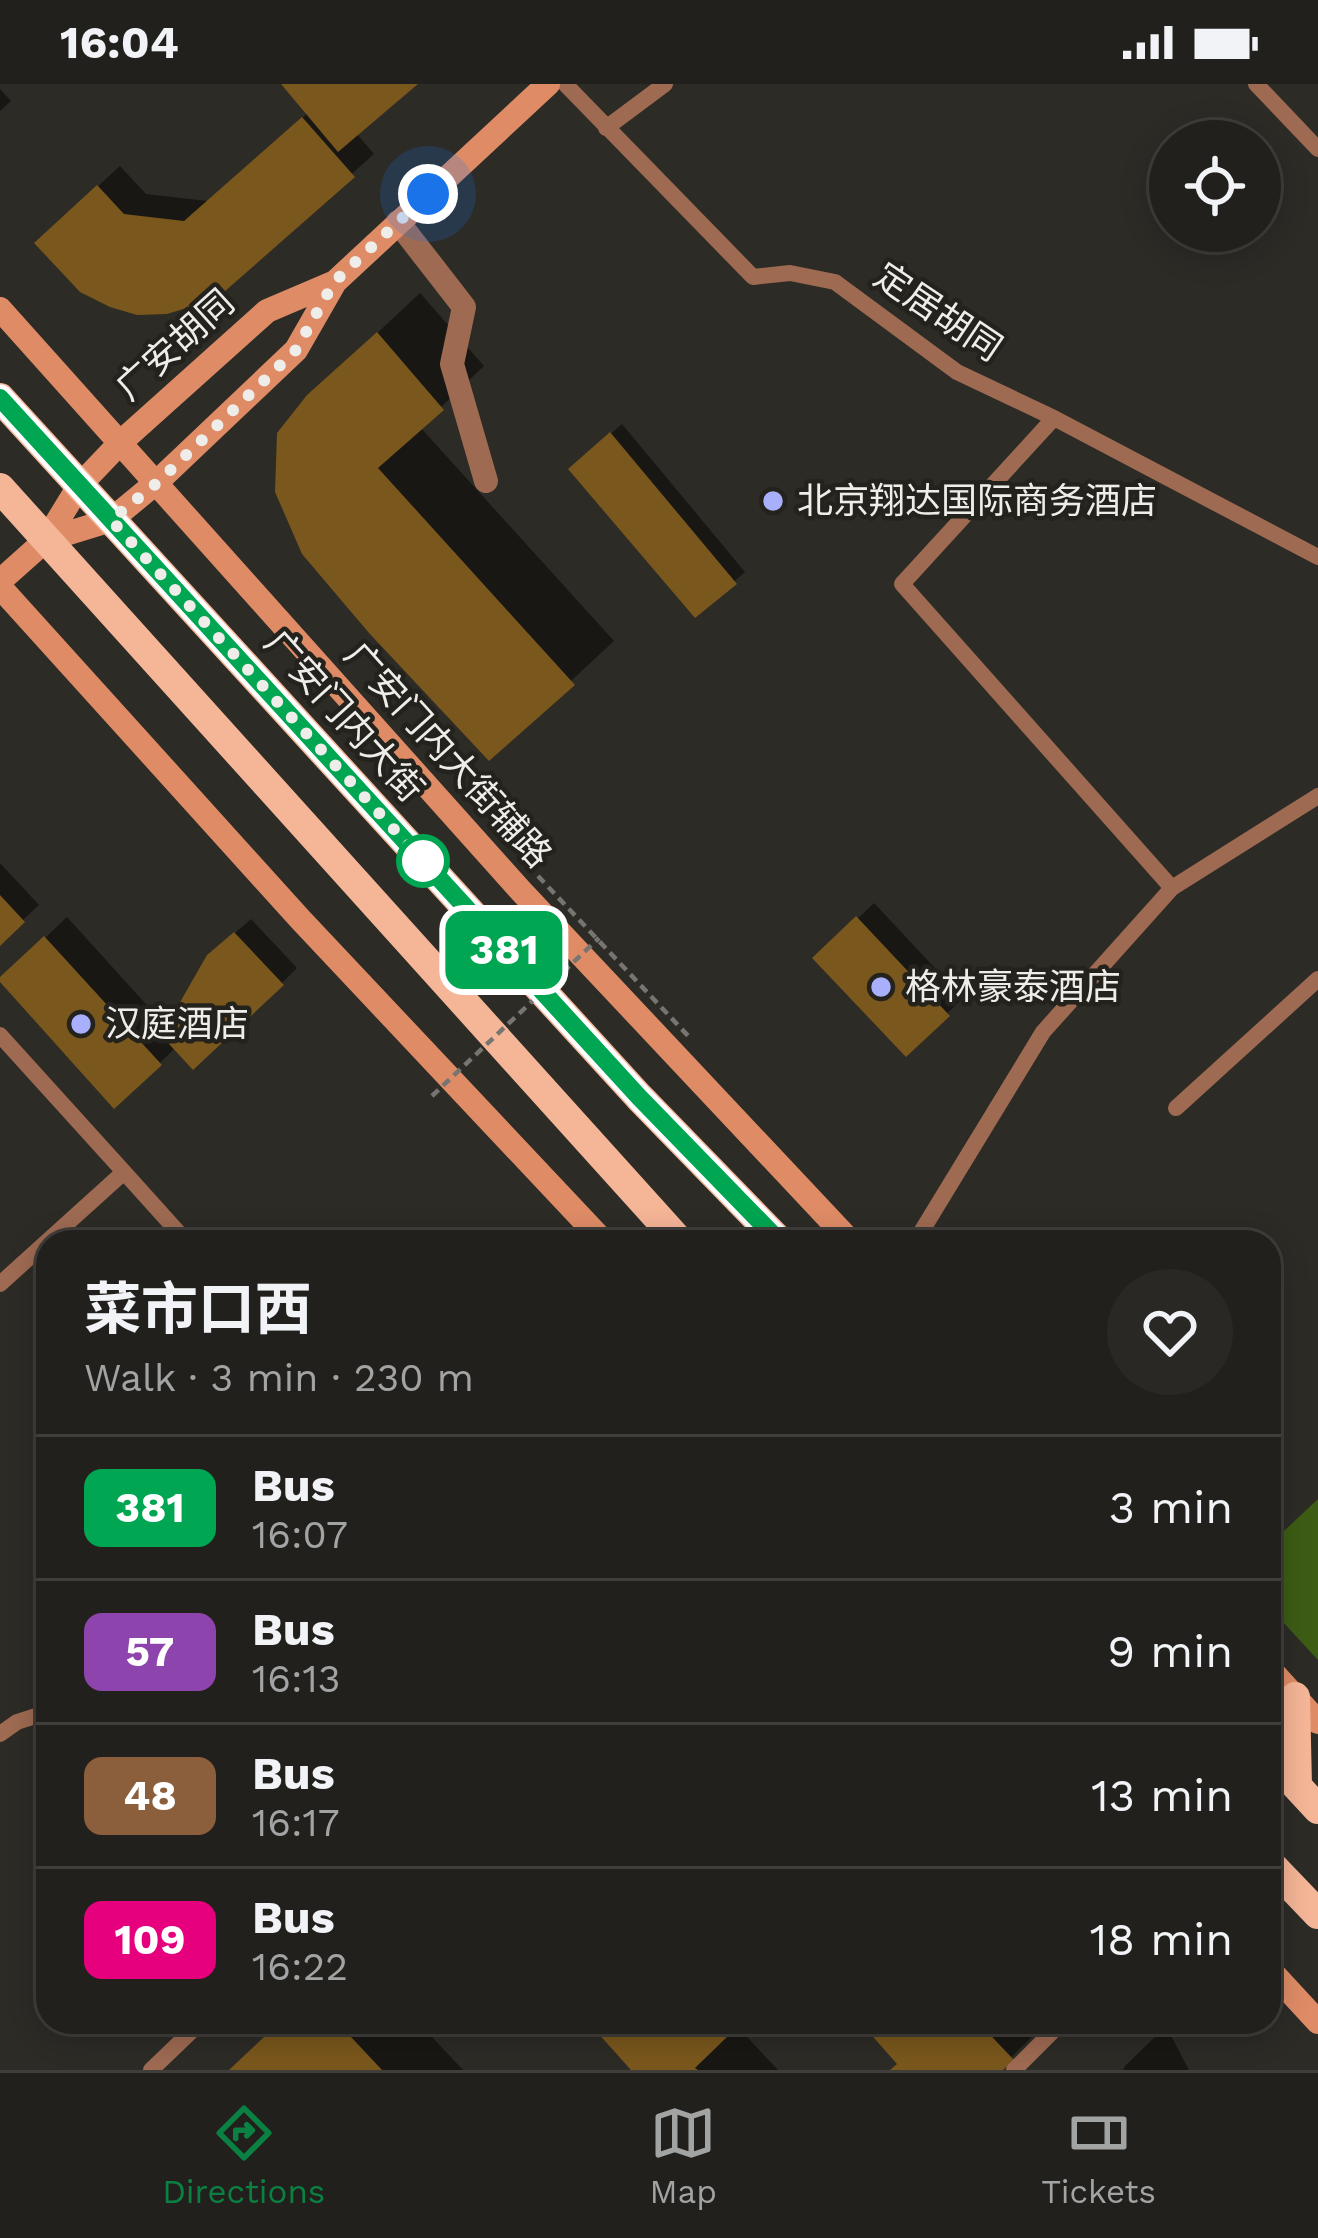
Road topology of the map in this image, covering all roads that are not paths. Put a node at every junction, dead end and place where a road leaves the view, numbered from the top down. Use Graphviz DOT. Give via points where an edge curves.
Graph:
graph roads {
  1 [pos="548,84"];
  2 [pos="565,84"];
  3 [pos="665,84"];
  4 [pos="1256,84"];
  5 [pos="606,128"];
  6 [pos="1318,149"];
  7 [pos="398,221"];
  8 [pos="334,282"];
  9 [pos="0,309"];
  10 [pos="0,398"];
  11 [pos="1054,418"];
  12 [pos="122,441"];
  13 [pos="486,481"];
  14 [pos="158,482"];
  15 [pos="80,486"];
  16 [pos="0,488"];
  17 [pos="111,520"];
  18 [pos="46,540"];
  19 [pos="1318,557"];
  20 [pos="0,584"];
  21 [pos="1318,796"];
  22 [pos="1172,888"];
  23 [pos="1318,979"];
  24 [pos="0,1035"];
  25 [pos="1176,1108"];
  26 [pos="124,1172"];
  27 [pos="60,1230"];
  28 [pos="176,1230"];
  29 [pos="593,1230"];
  30 [pos="669,1230"];
  31 [pos="768,1230"];
  32 [pos="839,1230"];
  33 [pos="922,1230"];
  34 [pos="36,1251"];
  35 [pos="0,1284"];
  36 [pos="1281,1681"];
  37 [pos="1295,1697"];
  38 [pos="36,1716"];
  39 [pos="1318,1722"];
  40 [pos="0,1734"];
  41 [pos="1281,1769"];
  42 [pos="1308,1797"];
  43 [pos="1281,1876"];
  44 [pos="1318,1915"];
  45 [pos="1281,1982"];
  46 [pos="1318,2022"];
  47 [pos="188,2034"];
  48 [pos="1050,2034"];
  49 [pos="151,2070"];
  50 [pos="1014,2070"];
  1 -- 7 [label="street, 广安胡同"];
  2 -- 5 [label="lane, 定居胡同"];
  3 -- 5 [label="lane"];
  4 -- 6 [label="lane"];
  5 -- 11 [label="lane, 定居胡同" via="753,278 790,273 836,282 958,372"];
  7 -- 8 [label="street, 广安胡同"];
  7 -- 13 [label="street" via="464,307 452,364"];
  8 -- 12 [label="street, 广安胡同" via="267,311"];
  8 -- 14 [label="street, 广安胡同" via="296,350"];
  9 -- 12 [label="street, 广安门内大街辅路"];
  10 -- 15 [label="main road, 广安门内大街"];
  11 -- 19 [label="lane, 定居胡同"];
  11 -- 22 [label="lane" via="902,584"];
  12 -- 14 [label="street, 广安门内大街辅路"];
  12 -- 15 [label="street, 广安胡同"];
  14 -- 17 [label="street, 广安胡同"];
  14 -- 32 [label="street, 广安门内大街辅路" via="536,908"];
  15 -- 17 [label="main road, 广安门内大街"];
  15 -- 18 [label="street, 广安胡同"];
  16 -- 18 [label="main road"];
  17 -- 18 [label="street"];
  17 -- 31 [label="main road, 广安门内大街"];
  18 -- 20 [label="street"];
  18 -- 30 [label="main road"];
  20 -- 29 [label="street"];
  21 -- 22 [label="lane"];
  22 -- 33 [label="lane" via="1043,1032"];
  23 -- 25 [label="lane"];
  24 -- 26 [label="lane"];
  26 -- 27 [label="lane"];
  26 -- 28 [label="lane"];
  34 -- 35 [label="lane"];
  36 -- 37 [label="street"];
  37 -- 39 [label="street"];
  37 -- 42 [label="main road"];
  38 -- 40 [label="lane"];
  41 -- 42 [label="main road"];
  43 -- 44 [label="main road"];
  45 -- 46 [label="street"];
  47 -- 49 [label="lane"];
  48 -- 50 [label="lane"];
}
